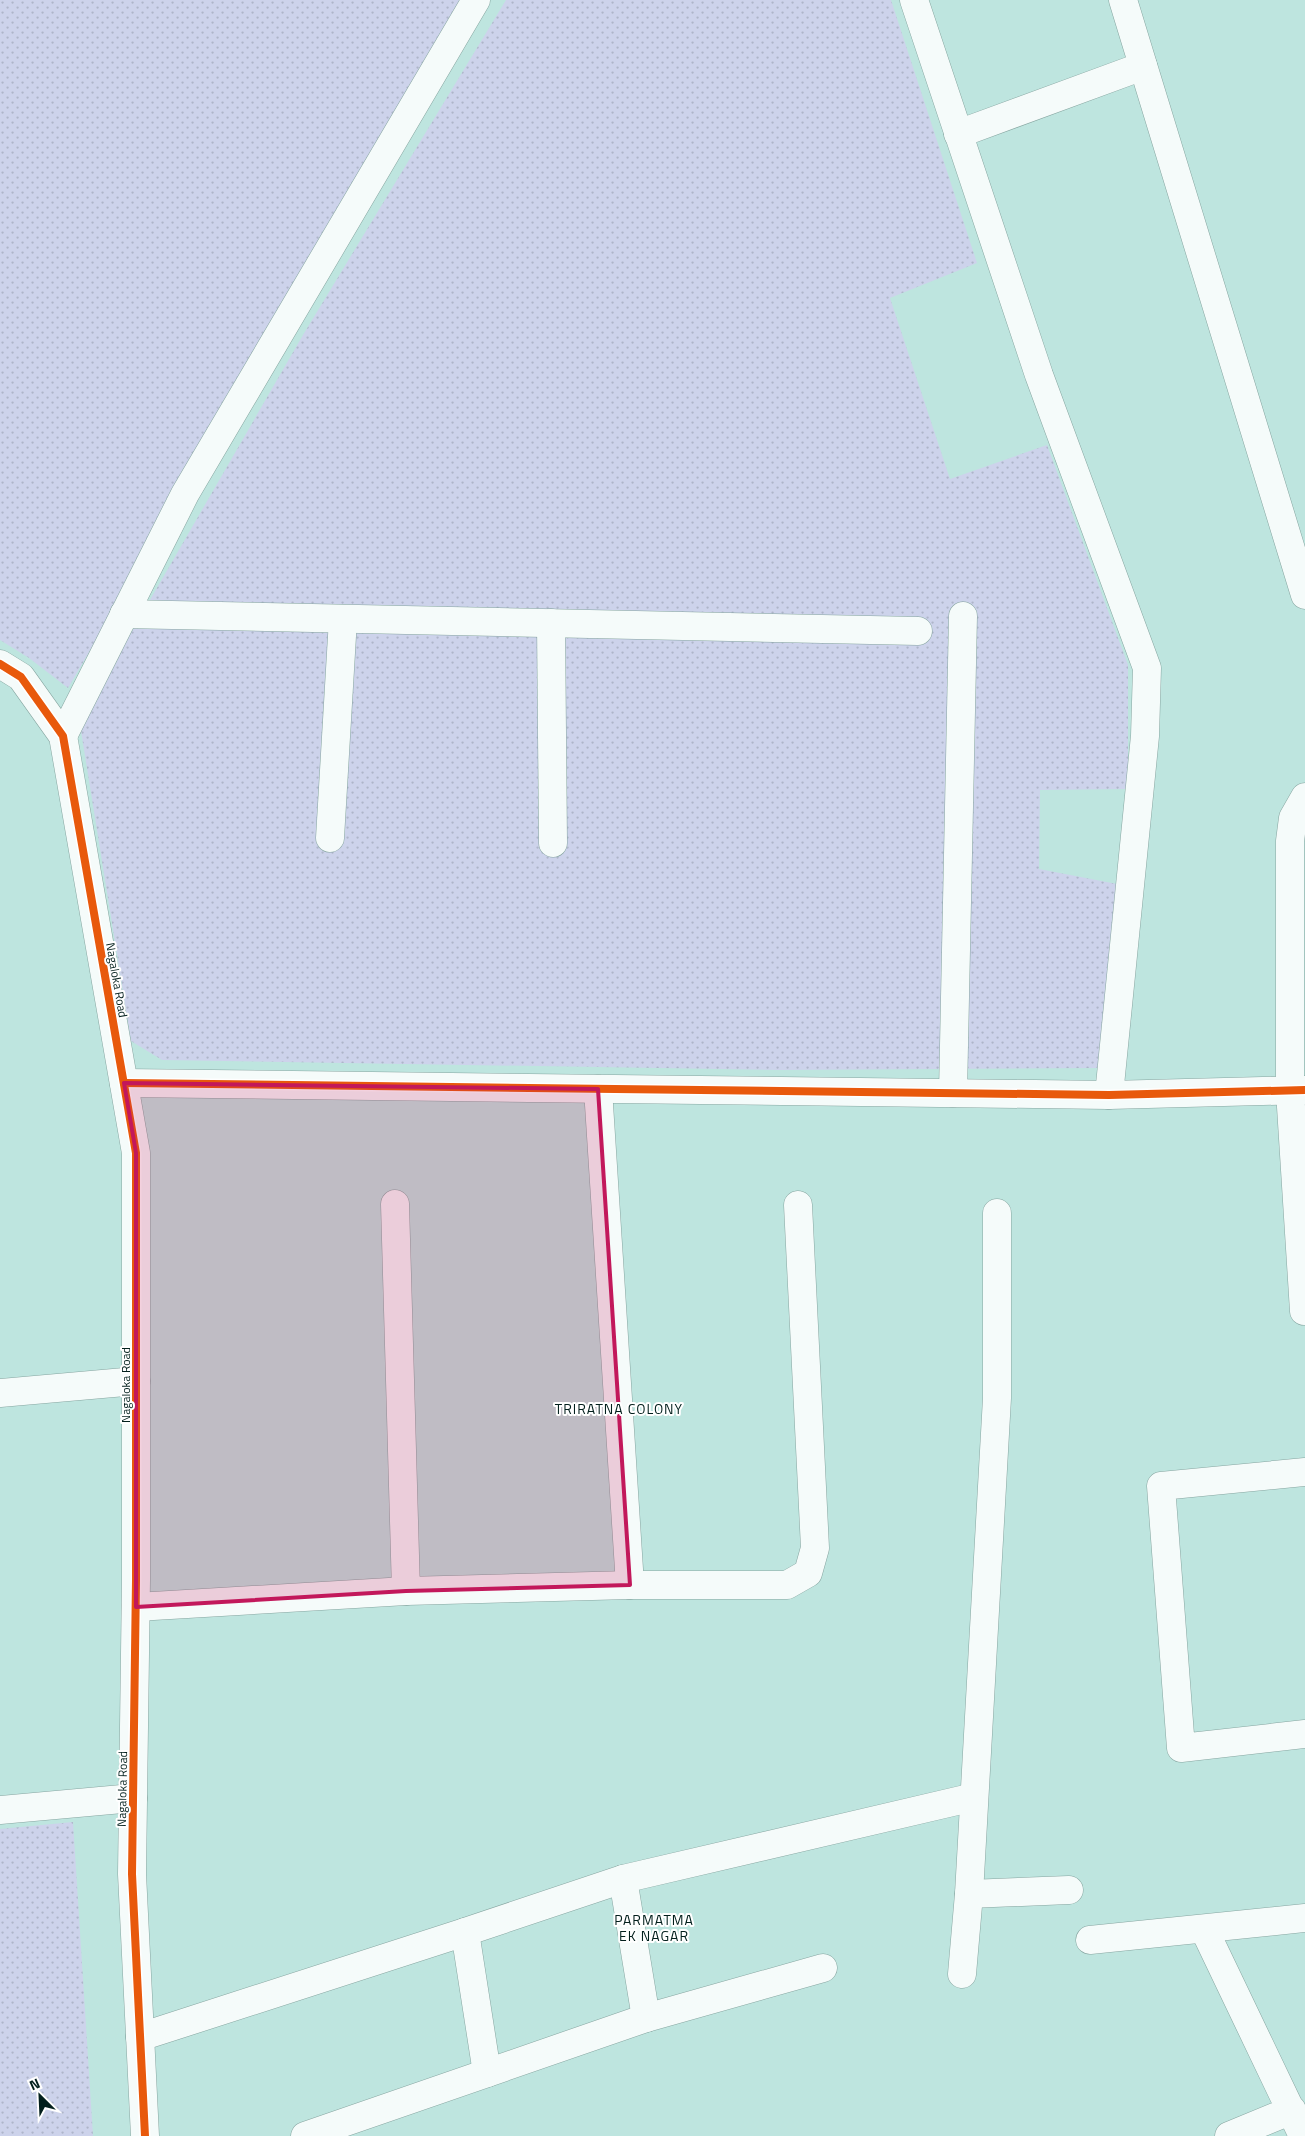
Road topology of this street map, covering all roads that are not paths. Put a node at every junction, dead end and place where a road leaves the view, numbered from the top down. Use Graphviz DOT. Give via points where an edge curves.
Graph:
graph roads {
  1 [pos="476,0"];
  2 [pos="914,0"];
  3 [pos="1123,0"];
  4 [pos="1143,66"];
  5 [pos="958,134"];
  6 [pos="1305,595"];
  7 [pos="124,614"];
  8 [pos="962,616"];
  9 [pos="343,619"];
  10 [pos="551,624"];
  11 [pos="918,631"];
  12 [pos="0,664"];
  13 [pos="63,736"];
  14 [pos="1305,797"];
  15 [pos="330,838"];
  16 [pos="553,843"];
  17 [pos="124,1083"];
  18 [pos="598,1089"];
  19 [pos="1298,1091"];
  20 [pos="953,1093"];
  21 [pos="1109,1095"];
  22 [pos="395,1204"];
  23 [pos="798,1205"];
  24 [pos="997,1213"];
  25 [pos="1304,1311"];
  26 [pos="136,1380"];
  27 [pos="0,1393"];
  28 [pos="1305,1472"];
  29 [pos="630,1585"];
  30 [pos="406,1591"];
  31 [pos="136,1607"];
  32 [pos="1305,1734"];
  33 [pos="974,1797"];
  34 [pos="133,1798"];
  35 [pos="0,1810"];
  36 [pos="623,1879"];
  37 [pos="1069,1890"];
  38 [pos="969,1894"];
  39 [pos="1305,1918"];
  40 [pos="1204,1929"];
  41 [pos="465,1932"];
  42 [pos="1090,1940"];
  43 [pos="823,1968"];
  44 [pos="962,1974"];
  45 [pos="646,2018"];
  46 [pos="140,2037"];
  47 [pos="487,2073"];
  48 [pos="1292,2110"];
  49 [pos="145,2136"];
  50 [pos="305,2136"];
  51 [pos="1230,2136"];
  52 [pos="1304,2136"];
  1 -- 7 [label="street" via="185,494"];
  2 -- 5 [label="street"];
  3 -- 4 [label="street"];
  4 -- 5 [label="street"];
  4 -- 6 [label="street"];
  5 -- 21 [label="street" via="1039,375 1147,668 1145,736"];
  7 -- 9 [label="street"];
  7 -- 13 [label="street"];
  8 -- 20 [label="street"];
  9 -- 10 [label="street"];
  9 -- 15 [label="street"];
  10 -- 11 [label="street"];
  10 -- 16 [label="street"];
  12 -- 13 [label="street, Nagaloka Road" via="21,677"];
  13 -- 17 [label="street, Nagaloka Road"];
  14 -- 19 [label="street" via="1293,818 1290,840"];
  17 -- 18 [label="street"];
  17 -- 26 [label="street, Nagaloka Road" via="136,1153"];
  18 -- 20 [label="street"];
  18 -- 29 [label="street"];
  19 -- 21 [label="street"];
  19 -- 25 [label="street"];
  20 -- 21 [label="street"];
  22 -- 30 [label="street"];
  23 -- 29 [label="street" via="815,1548 808,1573 787,1585"];
  24 -- 33 [label="street" via="997,1398"];
  26 -- 27 [label="street"];
  26 -- 31 [label="street, Nagaloka Road"];
  28 -- 32 [label="street" via="1161,1486 1181,1748"];
  29 -- 30 [label="street"];
  30 -- 31 [label="street"];
  31 -- 34 [label="street, Nagaloka Road"];
  33 -- 36 [label="street"];
  33 -- 38 [label="street"];
  34 -- 35 [label="street"];
  34 -- 46 [label="street, Nagaloka Road" via="132,1874"];
  36 -- 41 [label="street"];
  36 -- 45 [label="street"];
  37 -- 38 [label="street"];
  38 -- 44 [label="street"];
  39 -- 40 [label="street"];
  40 -- 42 [label="street"];
  40 -- 48 [label="street"];
  41 -- 46 [label="street"];
  41 -- 47 [label="street"];
  43 -- 45 [label="street"];
  45 -- 47 [label="street"];
  46 -- 49 [label="street, Nagaloka Road"];
  47 -- 50 [label="street"];
  48 -- 51 [label="street"];
  48 -- 52 [label="street"];
}
